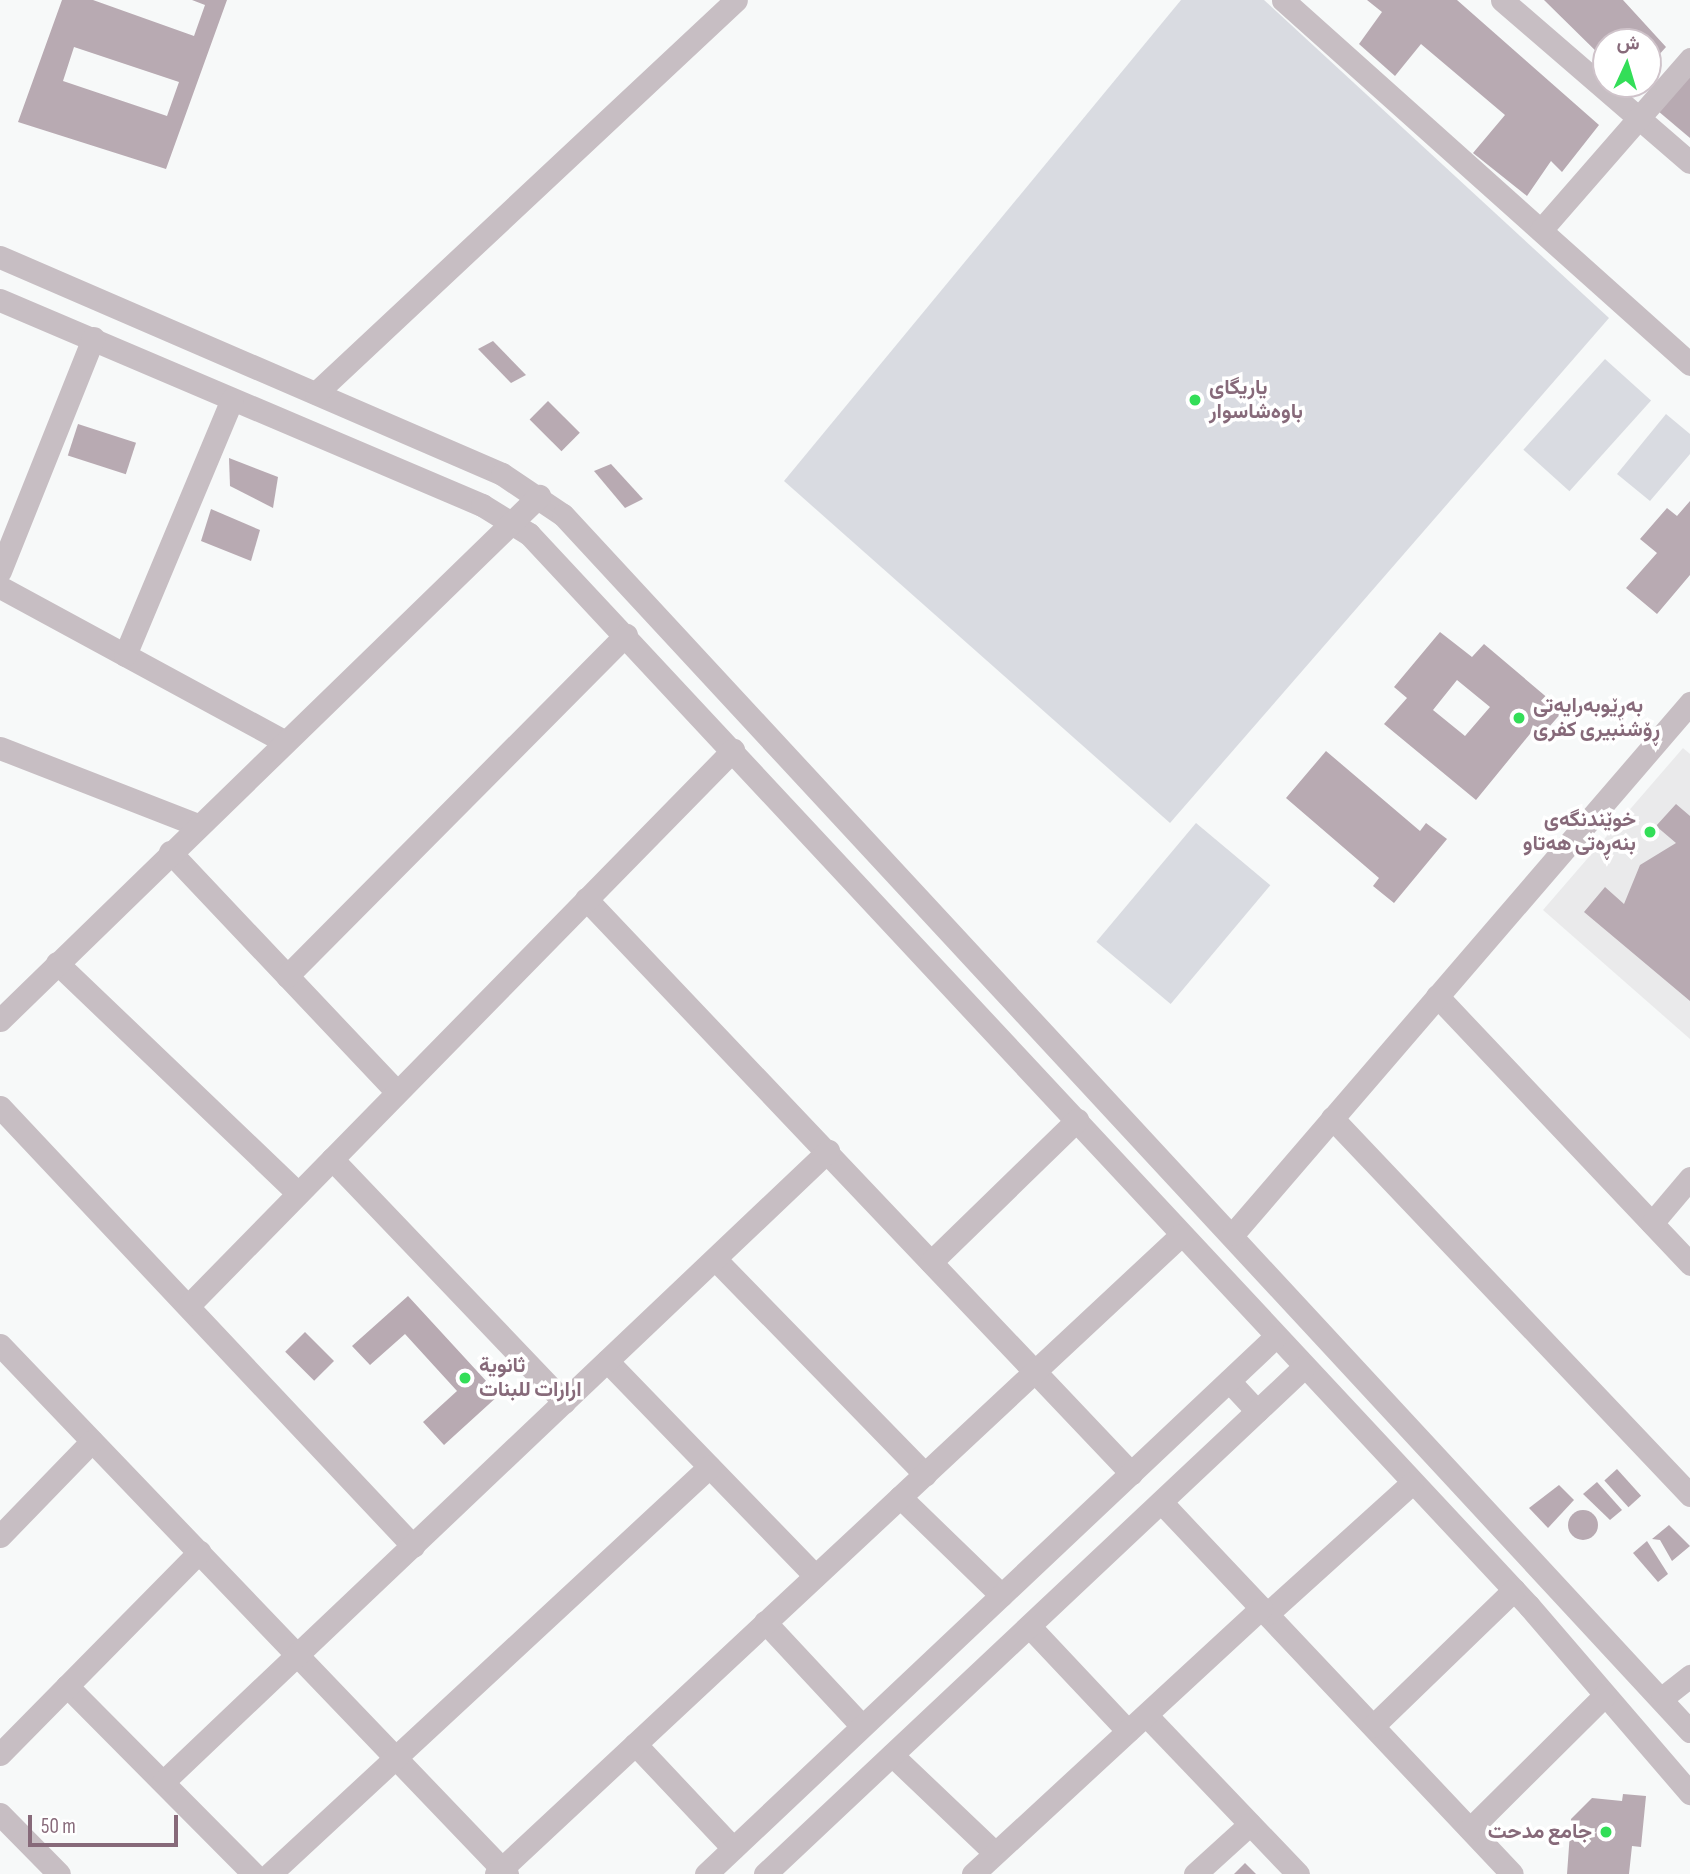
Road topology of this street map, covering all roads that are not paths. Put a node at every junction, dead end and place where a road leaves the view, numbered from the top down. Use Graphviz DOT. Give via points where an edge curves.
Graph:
graph roads {
  1 [pos="736,0"];
  2 [pos="1283,0"];
  3 [pos="1502,0"];
  4 [pos="1690,60"];
  5 [pos="1639,118"];
  6 [pos="1690,162"];
  7 [pos="1541,230"];
  8 [pos="0,257"];
  9 [pos="0,300"];
  10 [pos="93,338"];
  11 [pos="1690,364"];
  12 [pos="316,393"];
  13 [pos="232,399"];
  14 [pos="539,496"];
  15 [pos="512,521"];
  16 [pos="0,572"];
  17 [pos="0,587"];
  18 [pos="626,635"];
  19 [pos="125,655"];
  20 [pos="1686,716"];
  21 [pos="284,741"];
  22 [pos="0,748"];
  23 [pos="733,750"];
  24 [pos="197,825"];
  25 [pos="170,852"];
  26 [pos="586,899"];
  27 [pos="57,963"];
  28 [pos="287,976"];
  29 [pos="1437,996"];
  30 [pos="0,1020"];
  31 [pos="397,1092"];
  32 [pos="0,1107"];
  33 [pos="1332,1118"];
  34 [pos="1077,1120"];
  35 [pos="828,1151"];
  36 [pos="332,1159"];
  37 [pos="1168,1164"];
  38 [pos="1690,1178"];
  39 [pos="1140,1189"];
  40 [pos="298,1193"];
  41 [pos="1651,1223"];
  42 [pos="1233,1234"];
  43 [pos="1181,1235"];
  44 [pos="715,1259"];
  45 [pos="931,1262"];
  46 [pos="1690,1264"];
  47 [pos="190,1304"];
  48 [pos="1275,1338"];
  49 [pos="0,1345"];
  50 [pos="607,1361"];
  51 [pos="1304,1367"];
  52 [pos="1035,1371"];
  53 [pos="1229,1381"];
  54 [pos="564,1402"];
  55 [pos="1391,1406"];
  56 [pos="1257,1411"];
  57 [pos="1365,1431"];
  58 [pos="92,1441"];
  59 [pos="709,1467"];
  60 [pos="1131,1473"];
  61 [pos="925,1474"];
  62 [pos="1412,1483"];
  63 [pos="1690,1495"];
  64 [pos="900,1497"];
  65 [pos="1161,1502"];
  66 [pos="0,1536"];
  67 [pos="413,1546"];
  68 [pos="199,1552"];
  69 [pos="815,1576"];
  70 [pos="1514,1590"];
  71 [pos="1002,1595"];
  72 [pos="1264,1611"];
  73 [pos="765,1622"];
  74 [pos="1029,1626"];
  75 [pos="297,1655"];
  76 [pos="1690,1676"];
  77 [pos="67,1686"];
  78 [pos="1605,1695"];
  79 [pos="1662,1698"];
  80 [pos="1146,1715"];
  81 [pos="862,1726"];
  82 [pos="1373,1727"];
  83 [pos="1128,1731"];
  84 [pos="1690,1731"];
  85 [pos="635,1744"];
  86 [pos="0,1754"];
  87 [pos="892,1755"];
  88 [pos="395,1757"];
  89 [pos="163,1782"];
  90 [pos="1690,1793"];
  91 [pos="0,1814"];
  92 [pos="1250,1824"];
  93 [pos="1470,1829"];
  94 [pos="733,1848"];
  95 [pos="995,1853"];
  96 [pos="502,1872"];
  97 [pos="59,1874"];
  98 [pos="254,1874"];
  99 [pos="270,1874"];
  100 [pos="706,1874"];
  101 [pos="765,1874"];
  102 [pos="973,1874"];
  103 [pos="1195,1874"];
  104 [pos="1298,1874"];
  105 [pos="1512,1874"];
  1 -- 12 [label="street"];
  2 -- 7 [label="street"];
  3 -- 5 [label="street"];
  4 -- 5 [label="street"];
  5 -- 6 [label="street"];
  5 -- 7 [label="street"];
  7 -- 11 [label="street"];
  8 -- 12 [label="street"];
  9 -- 10 [label="street"];
  10 -- 13 [label="street"];
  10 -- 16 [label="street"];
  12 -- 14 [label="street"];
  13 -- 15 [label="street"];
  13 -- 19 [label="street"];
  14 -- 15 [label="street"];
  14 -- 37 [label="street" via="585,536"];
  15 -- 18 [label="street"];
  15 -- 21 [label="street"];
  17 -- 19 [label="street"];
  18 -- 23 [label="street"];
  18 -- 28 [label="street"];
  19 -- 21 [label="street"];
  20 -- 29 [label="street"];
  21 -- 24 [label="street"];
  22 -- 24 [label="street"];
  23 -- 26 [label="street"];
  23 -- 34 [label="street"];
  24 -- 25 [label="street"];
  25 -- 27 [label="street"];
  25 -- 28 [label="street"];
  26 -- 31 [label="street"];
  26 -- 35 [label="street"];
  27 -- 30 [label="street"];
  27 -- 40 [label="street"];
  28 -- 31 [label="street"];
  29 -- 33 [label="street"];
  29 -- 41 [label="street"];
  31 -- 36 [label="street"];
  32 -- 47 [label="street"];
  33 -- 42 [label="street"];
  33 -- 63 [label="street"];
  34 -- 39 [label="street"];
  34 -- 45 [label="street"];
  35 -- 44 [label="street"];
  35 -- 45 [label="street"];
  36 -- 40 [label="street"];
  36 -- 54 [label="street"];
  37 -- 39 [label="street"];
  37 -- 42 [label="street"];
  38 -- 41 [label="street"];
  39 -- 43 [label="street"];
  40 -- 47 [label="street"];
  41 -- 46 [label="street"];
  42 -- 55 [label="street"];
  43 -- 48 [label="street"];
  43 -- 52 [label="street"];
  44 -- 50 [label="street"];
  44 -- 61 [label="street"];
  45 -- 52 [label="street"];
  47 -- 67 [label="street"];
  48 -- 51 [label="street"];
  48 -- 53 [label="street"];
  49 -- 58 [label="street"];
  50 -- 54 [label="street"];
  50 -- 59 [label="street"];
  51 -- 56 [label="street"];
  51 -- 57 [label="street"];
  52 -- 60 [label="street"];
  52 -- 61 [label="street"];
  53 -- 56 [label="street"];
  53 -- 60 [label="street"];
  54 -- 67 [label="street"];
  55 -- 57 [label="street"];
  55 -- 79 [label="street"];
  56 -- 65 [label="street"];
  57 -- 62 [label="street"];
  58 -- 66 [label="street"];
  58 -- 68 [label="street"];
  59 -- 69 [label="street"];
  59 -- 88 [label="street"];
  60 -- 71 [label="street"];
  61 -- 64 [label="street"];
  62 -- 70 [label="street"];
  62 -- 72 [label="street"];
  64 -- 69 [label="street"];
  64 -- 71 [label="street"];
  65 -- 72 [label="street"];
  65 -- 74 [label="street"];
  67 -- 75 [label="street"];
  68 -- 75 [label="street"];
  68 -- 77 [label="street"];
  69 -- 73 [label="street"];
  70 -- 78 [label="street"];
  70 -- 82 [label="street"];
  71 -- 81 [label="street"];
  72 -- 80 [label="street"];
  72 -- 82 [label="street"];
  73 -- 81 [label="street"];
  73 -- 85 [label="street"];
  74 -- 83 [label="street"];
  74 -- 87 [label="street"];
  75 -- 88 [label="street"];
  75 -- 89 [label="street"];
  76 -- 79 [label="street"];
  77 -- 86 [label="street"];
  77 -- 89 [label="street"];
  78 -- 90 [label="street"];
  78 -- 93 [label="street"];
  79 -- 84 [label="street"];
  80 -- 83 [label="street"];
  80 -- 92 [label="street"];
  81 -- 94 [label="street"];
  82 -- 93 [label="street"];
  83 -- 95 [label="street"];
  85 -- 94 [label="street"];
  85 -- 96 [label="street"];
  87 -- 95 [label="street"];
  87 -- 101 [label="street"];
  88 -- 96 [label="street"];
  88 -- 99 [label="street"];
  89 -- 98 [label="street"];
  91 -- 97 [label="street"];
  92 -- 103 [label="street"];
  92 -- 104 [label="street"];
  93 -- 105 [label="street"];
  94 -- 100 [label="street"];
  95 -- 102 [label="street"];
}
